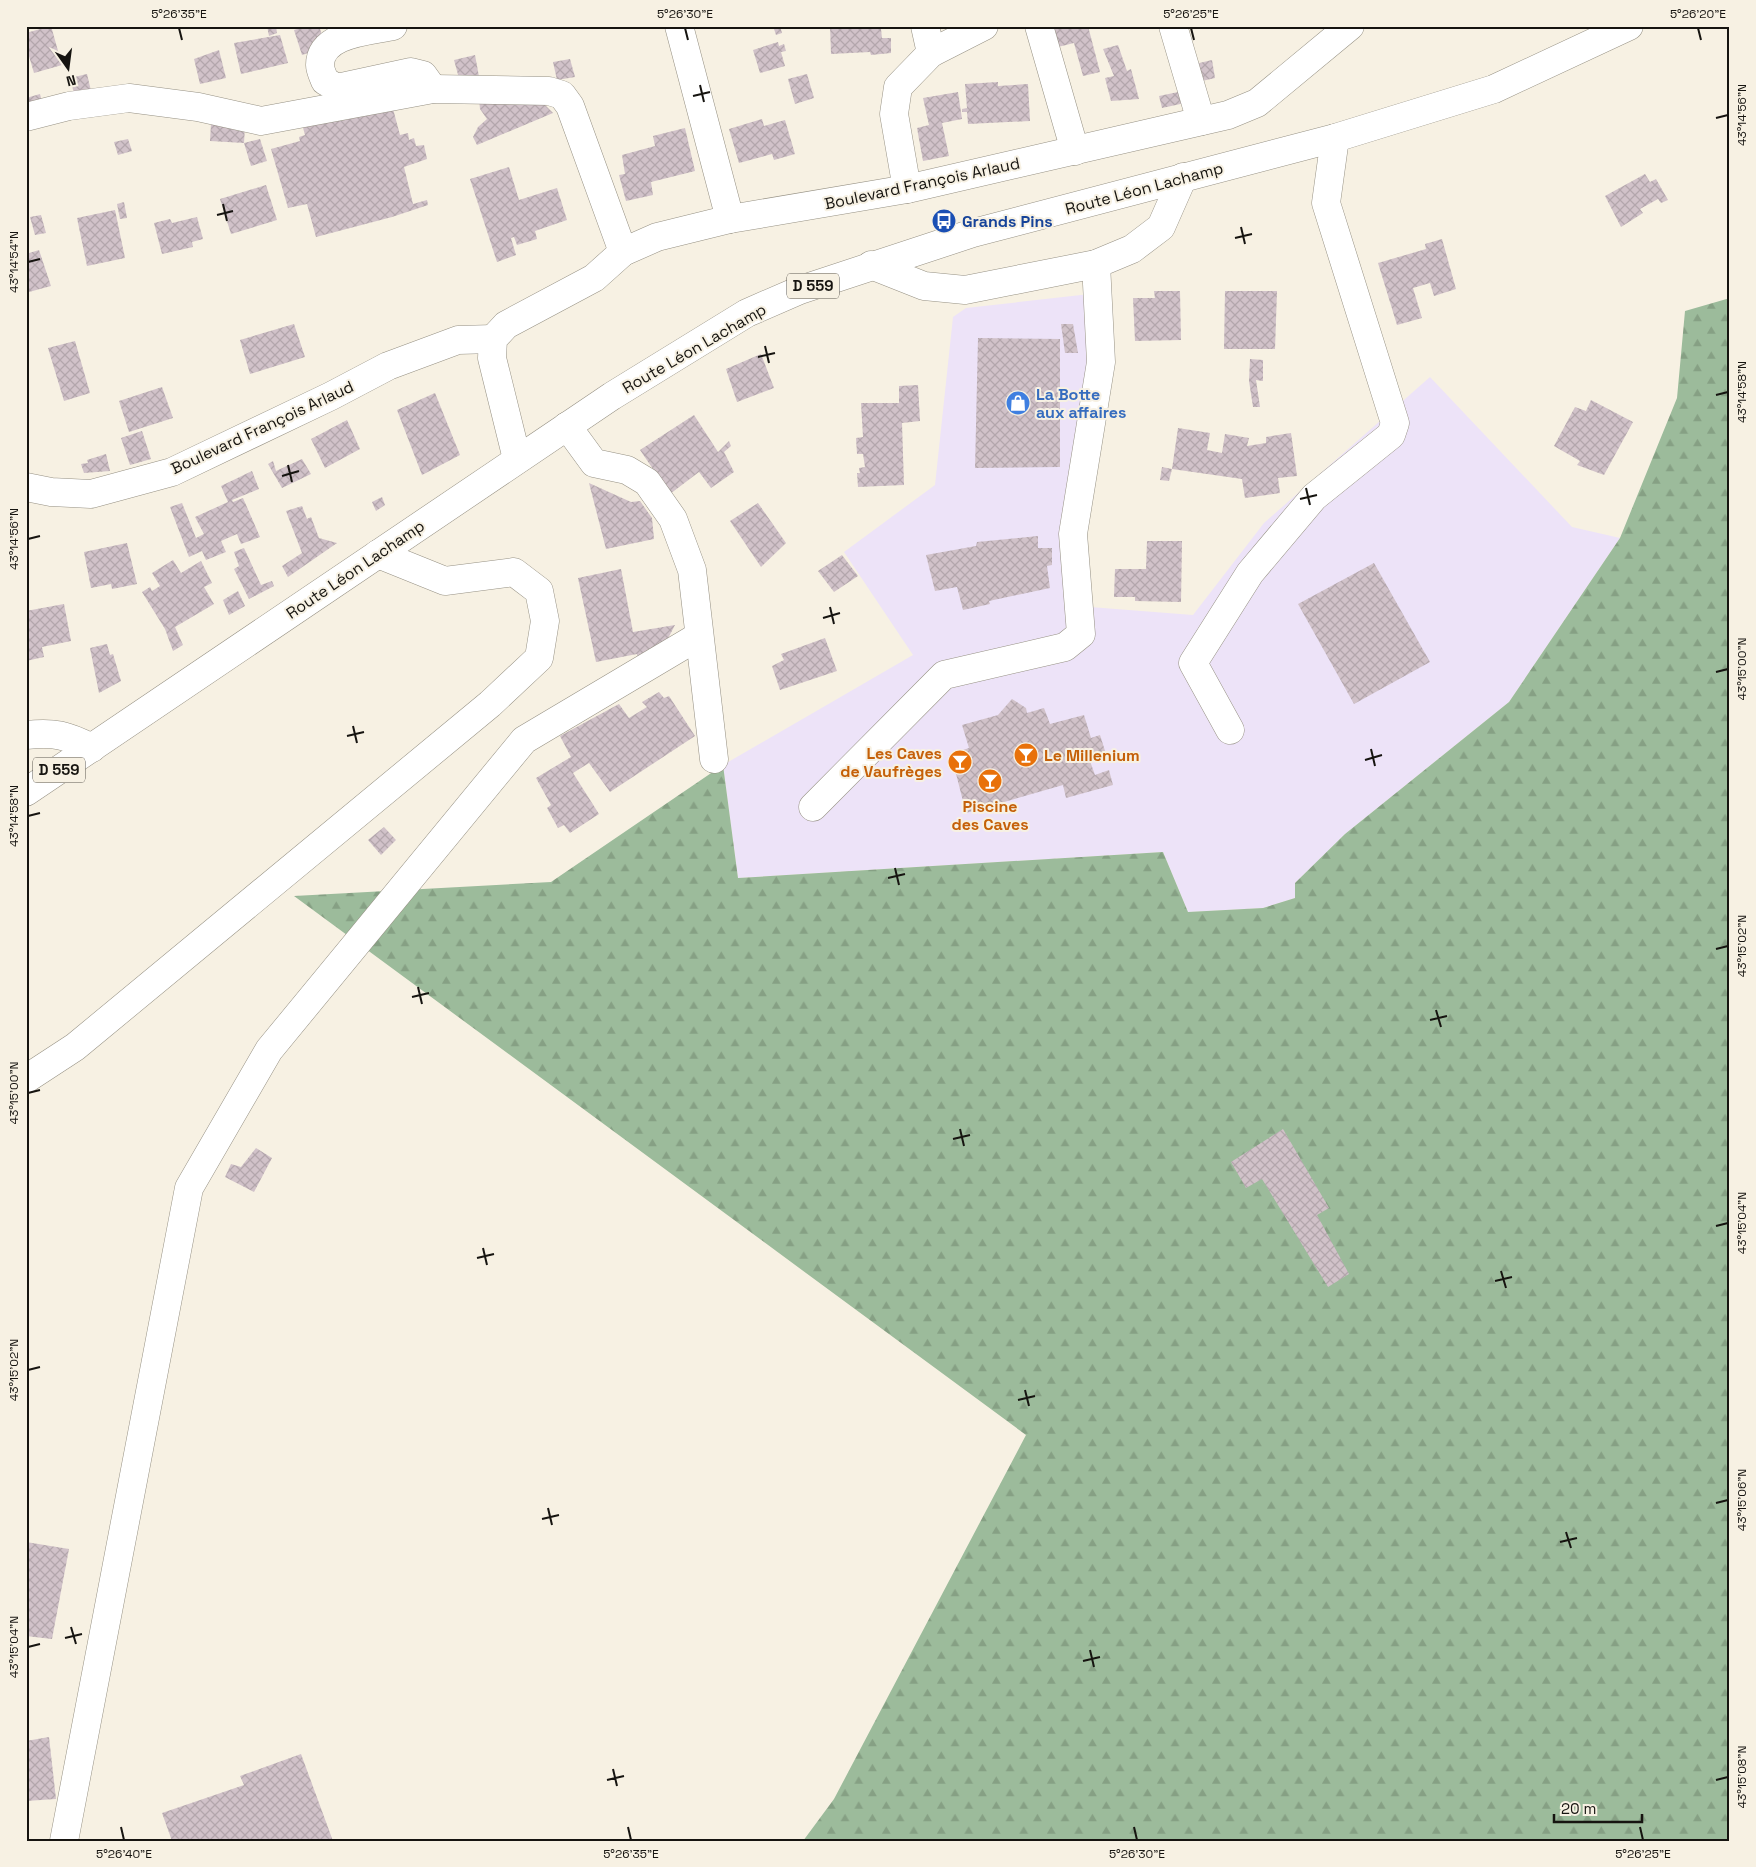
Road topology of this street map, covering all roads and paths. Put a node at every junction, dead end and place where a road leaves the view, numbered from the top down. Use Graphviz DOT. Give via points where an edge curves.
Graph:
graph roads {
  1 [pos="393,26"];
  2 [pos="680,26"];
  3 [pos="925,26"];
  4 [pos="984,26"];
  5 [pos="1039,26"];
  6 [pos="1173,26"];
  7 [pos="1629,26"];
  8 [pos="1340,30"];
  9 [pos="931,53"];
  10 [pos="433,89"];
  11 [pos="26,117"];
  12 [pos="1201,121"];
  13 [pos="1335,138"];
  14 [pos="1074,151"];
  15 [pos="1183,177"];
  16 [pos="907,189"];
  17 [pos="730,219"];
  18 [pos="623,252"];
  19 [pos="1096,264"];
  20 [pos="871,266"];
  21 [pos="493,339"];
  22 [pos="567,426"];
  23 [pos="517,459"];
  24 [pos="26,487"];
  25 [pos="378,554"];
  26 [pos="699,636"];
  27 [pos="1230,730"];
  28 [pos="26,735"];
  29 [pos="92,748"];
  30 [pos="714,759"];
  31 [pos="26,792"];
  32 [pos="813,807"];
  33 [pos="26,1079"];
  34 [pos="64,1841"];
  1 -- 10 [label="street" via="340,36 324,53 320,66 324,80 337,88 412,72 424,75"];
  2 -- 17 [label="street"];
  3 -- 9 [label="street"];
  4 -- 9 [label="street"];
  5 -- 14 [label="street"];
  6 -- 12 [label="street"];
  7 -- 13 [label="street, Route Léon Lachamp / D 559" via="1494,89"];
  8 -- 12 [label="street, Boulevard François Arlaud" via="1257,103 1228,115"];
  9 -- 16 [label="street" via="898,87 894,114"];
  10 -- 11 [label="street" via="261,121 198,107 129,98 69,106"];
  10 -- 18 [label="street" via="549,91 562,95 570,106"];
  12 -- 14 [label="street, Boulevard François Arlaud"];
  13 -- 15 [label="street, Route Léon Lachamp / D 559"];
  13 -- 27 [label="street" via="1326,203 1395,423 1391,435 1314,498 1250,573 1193,663"];
  14 -- 16 [label="street, Boulevard François Arlaud"];
  15 -- 19 [label="street" via="1161,227 1132,249"];
  15 -- 20 [label="street, Route Léon Lachamp / D 559" via="974,233"];
  16 -- 17 [label="street, Boulevard François Arlaud"];
  17 -- 18 [label="street, Boulevard François Arlaud" via="657,237"];
  18 -- 21 [label="street, Boulevard François Arlaud" via="594,278 506,325"];
  19 -- 20 [label="street" via="965,290 924,286"];
  19 -- 32 [label="street" via="1101,362 1073,534 1081,634 1066,647 944,675"];
  20 -- 22 [label="street, Route Léon Lachamp / D 559" via="800,290 747,313"];
  21 -- 23 [label="street" via="492,358"];
  21 -- 24 [label="street, Boulevard François Arlaud" via="458,340 388,366 172,472 91,494"];
  22 -- 23 [label="street, Route Léon Lachamp / D 559"];
  22 -- 26 [label="street" via="594,462 627,470 647,482 673,519 692,570"];
  23 -- 25 [label="street, Route Léon Lachamp / D 559"];
  25 -- 29 [label="street, Route Léon Lachamp / D 559"];
  25 -- 33 [label="street" via="445,581 514,572 539,591 545,621 539,658 490,704 75,1047"];
  26 -- 30 [label="street"];
  26 -- 34 [label="street" via="524,740 269,1050 189,1188"];
  28 -- 29 [label="street" via="49,733 68,736"];
  29 -- 31 [label="street, Route Léon Lachamp / D 559"];
}
